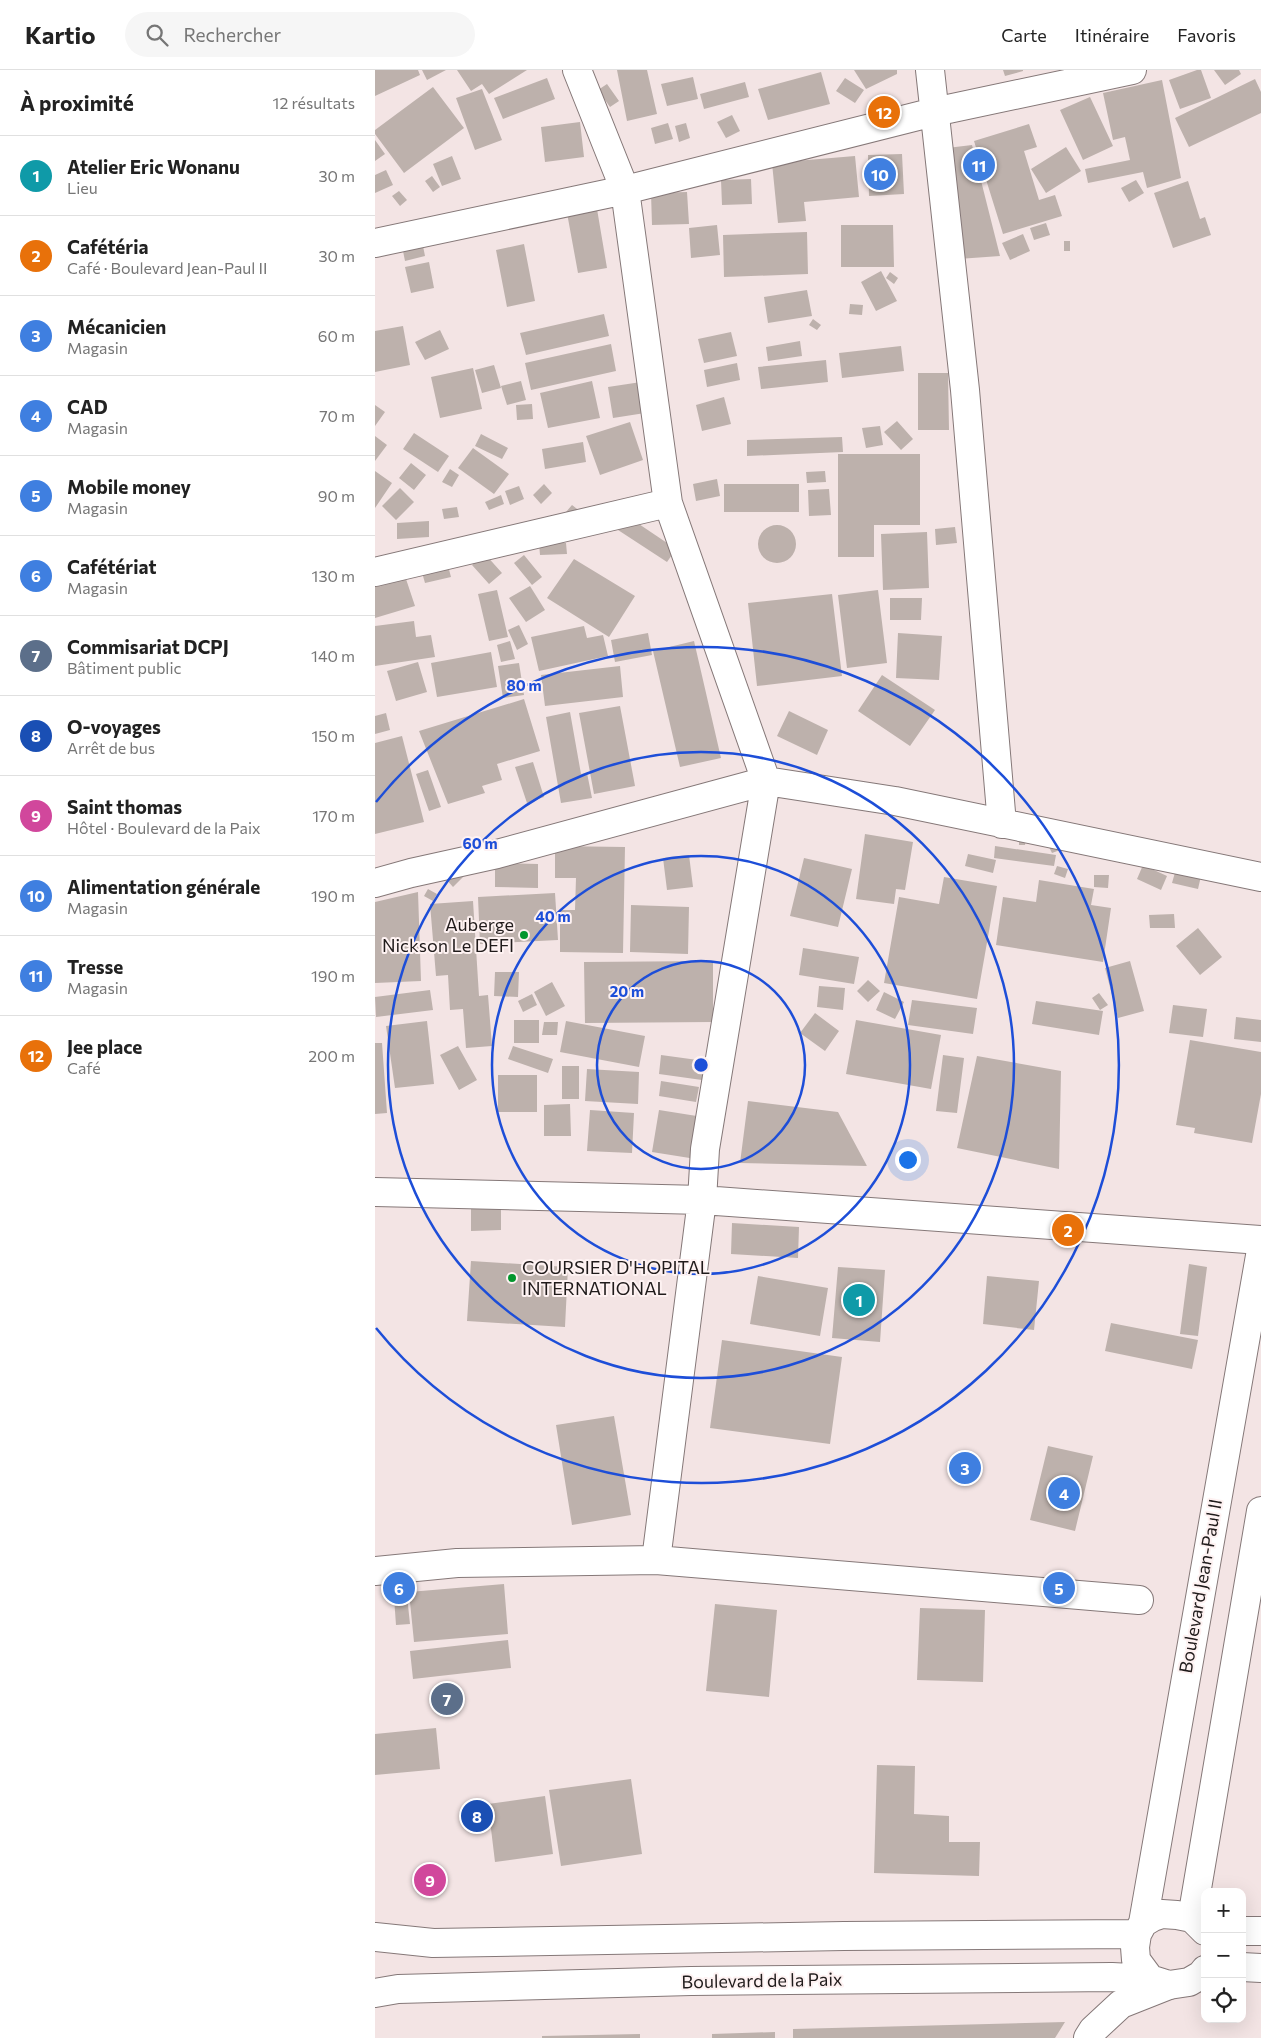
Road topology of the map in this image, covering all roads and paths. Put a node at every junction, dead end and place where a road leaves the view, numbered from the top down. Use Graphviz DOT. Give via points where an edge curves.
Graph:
graph roads {
  1 [pos="577,70"];
  2 [pos="930,70"];
  3 [pos="1131,70"];
  4 [pos="933,112"];
  5 [pos="625,190"];
  6 [pos="375,243"];
  7 [pos="668,503"];
  8 [pos="375,572"];
  9 [pos="766,781"];
  10 [pos="1002,824"];
  11 [pos="1261,877"];
  12 [pos="375,883"];
  13 [pos="375,1192"];
  14 [pos="702,1200"];
  15 [pos="1261,1240"];
  16 [pos="1261,1250"];
  17 [pos="1261,1511"];
  18 [pos="656,1560"];
  19 [pos="375,1571"];
  20 [pos="1139,1600"];
  21 [pos="1199,1925"];
  22 [pos="1140,1928"];
  23 [pos="1246,1931"];
  24 [pos="1261,1931"];
  25 [pos="375,1937"];
  26 [pos="1246,1967"];
  27 [pos="1261,1968"];
  28 [pos="1201,1975"];
  29 [pos="1159,1982"];
  30 [pos="375,1993"];
  31 [pos="1088,2038"];
  1 -- 5 [label="street"];
  2 -- 4 [label="street"];
  3 -- 4 [label="street"];
  4 -- 5 [label="street"];
  4 -- 10 [label="street" via="967,408"];
  5 -- 6 [label="street"];
  5 -- 7 [label="street"];
  7 -- 8 [label="street"];
  7 -- 9 [label="street"];
  9 -- 10 [label="street" via="895,801"];
  9 -- 12 [label="street" via="497,854"];
  9 -- 14 [label="street" via="705,1149"];
  10 -- 11 [label="street"];
  13 -- 14 [label="street"];
  14 -- 15 [label="street"];
  14 -- 18 [label="street"];
  16 -- 22 [label="street, Boulevard Jean-Paul II"];
  17 -- 21 [label="street"];
  18 -- 19 [label="street" via="457,1563"];
  18 -- 20 [label="street"];
  21 -- 22 [label="street" via="1162,1914 1153,1916"];
  22 -- 25 [label="street" via="433,1943"];
  22 -- 29 [label="street, Boulevard Jean-Paul II" via="1135,1947 1136,1960"];
  23 -- 24 [label="street"];
  26 -- 27 [label="street"];
  28 -- 29 [label="street" via="1189,1982"];
  29 -- 30 [label="street, Boulevard de la Paix" via="1112,1977 691,1981 398,1989"];
  29 -- 31 [label="street" via="1121,2004"];
}
